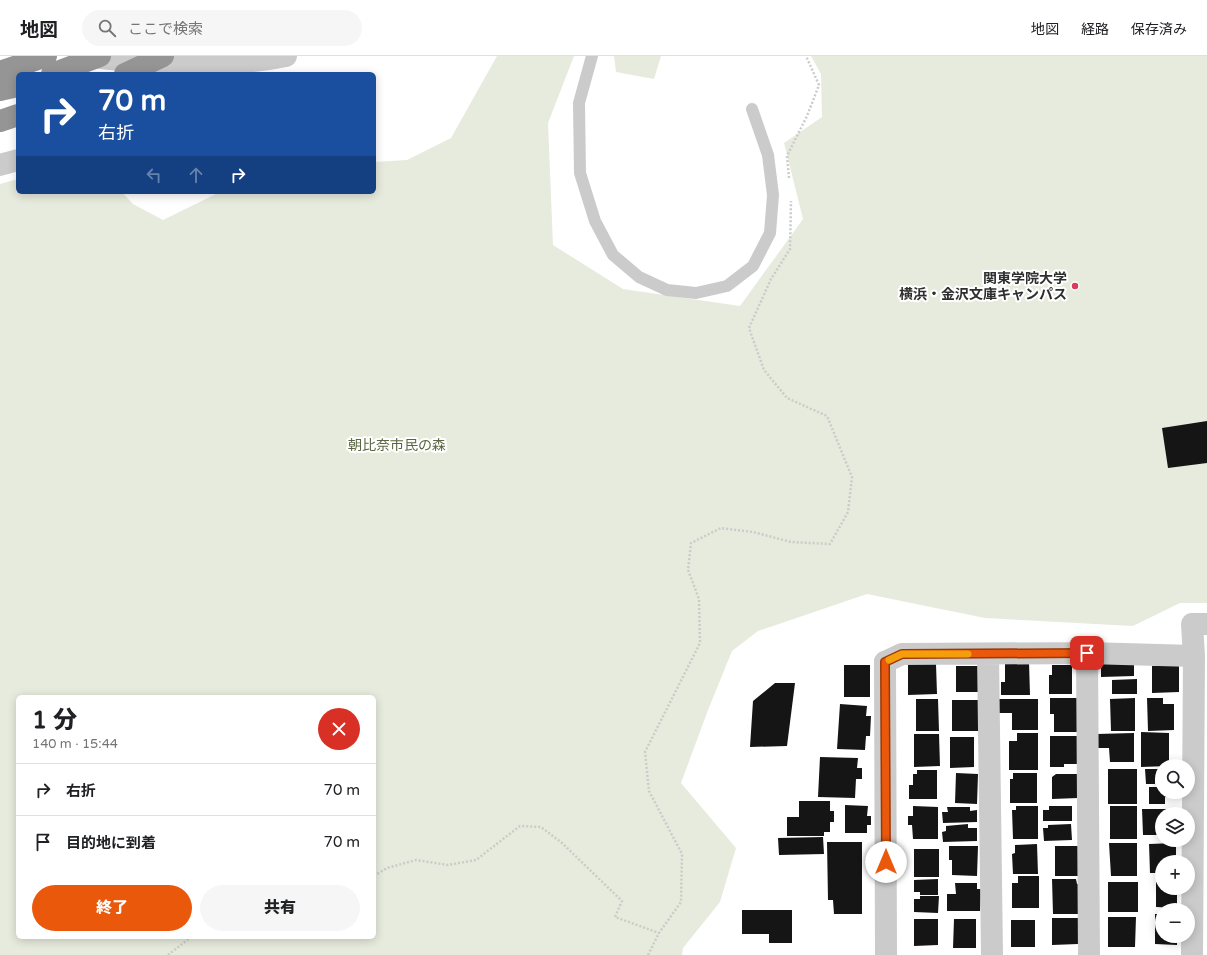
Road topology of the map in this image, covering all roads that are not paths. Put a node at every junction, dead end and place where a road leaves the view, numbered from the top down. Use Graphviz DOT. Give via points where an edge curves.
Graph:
graph roads {
  1 [pos="46,56"];
  2 [pos="82,56"];
  3 [pos="100,56"];
  4 [pos="163,56"];
  5 [pos="286,56"];
  6 [pos="592,56"];
  7 [pos="229,68"];
  8 [pos="0,72"];
  9 [pos="57,72"];
  10 [pos="129,72"];
  11 [pos="16,86"];
  12 [pos="0,90"];
  13 [pos="752,109"];
  14 [pos="16,116"];
  15 [pos="0,121"];
  16 [pos="16,161"];
  17 [pos="0,165"];
  18 [pos="1207,624"];
  19 [pos="1087,653"];
  20 [pos="988,654"];
  21 [pos="1194,656"];
  22 [pos="886,955"];
  23 [pos="992,955"];
  24 [pos="1089,955"];
  25 [pos="1192,955"];
  1 -- 8 [label="highway"];
  2 -- 7 [label="street"];
  3 -- 9 [label="highway, bridge"];
  4 -- 10 [label="highway, bridge"];
  5 -- 7 [label="street"];
  6 -- 13 [label="lane" via="579,103 580,173 595,221 614,254 639,277 667,290 696,293 727,286 753,266 770,233 773,195 768,155"];
  11 -- 12 [label="highway"];
  14 -- 15 [label="highway"];
  16 -- 17 [label="street"];
  18 -- 21 [label="street" via="1192,624"];
  19 -- 20 [label="street"];
  19 -- 21 [label="street"];
  19 -- 24 [label="street"];
  20 -- 22 [label="street" via="902,654 885,662"];
  20 -- 23 [label="street"];
  21 -- 25 [label="street"];
}
